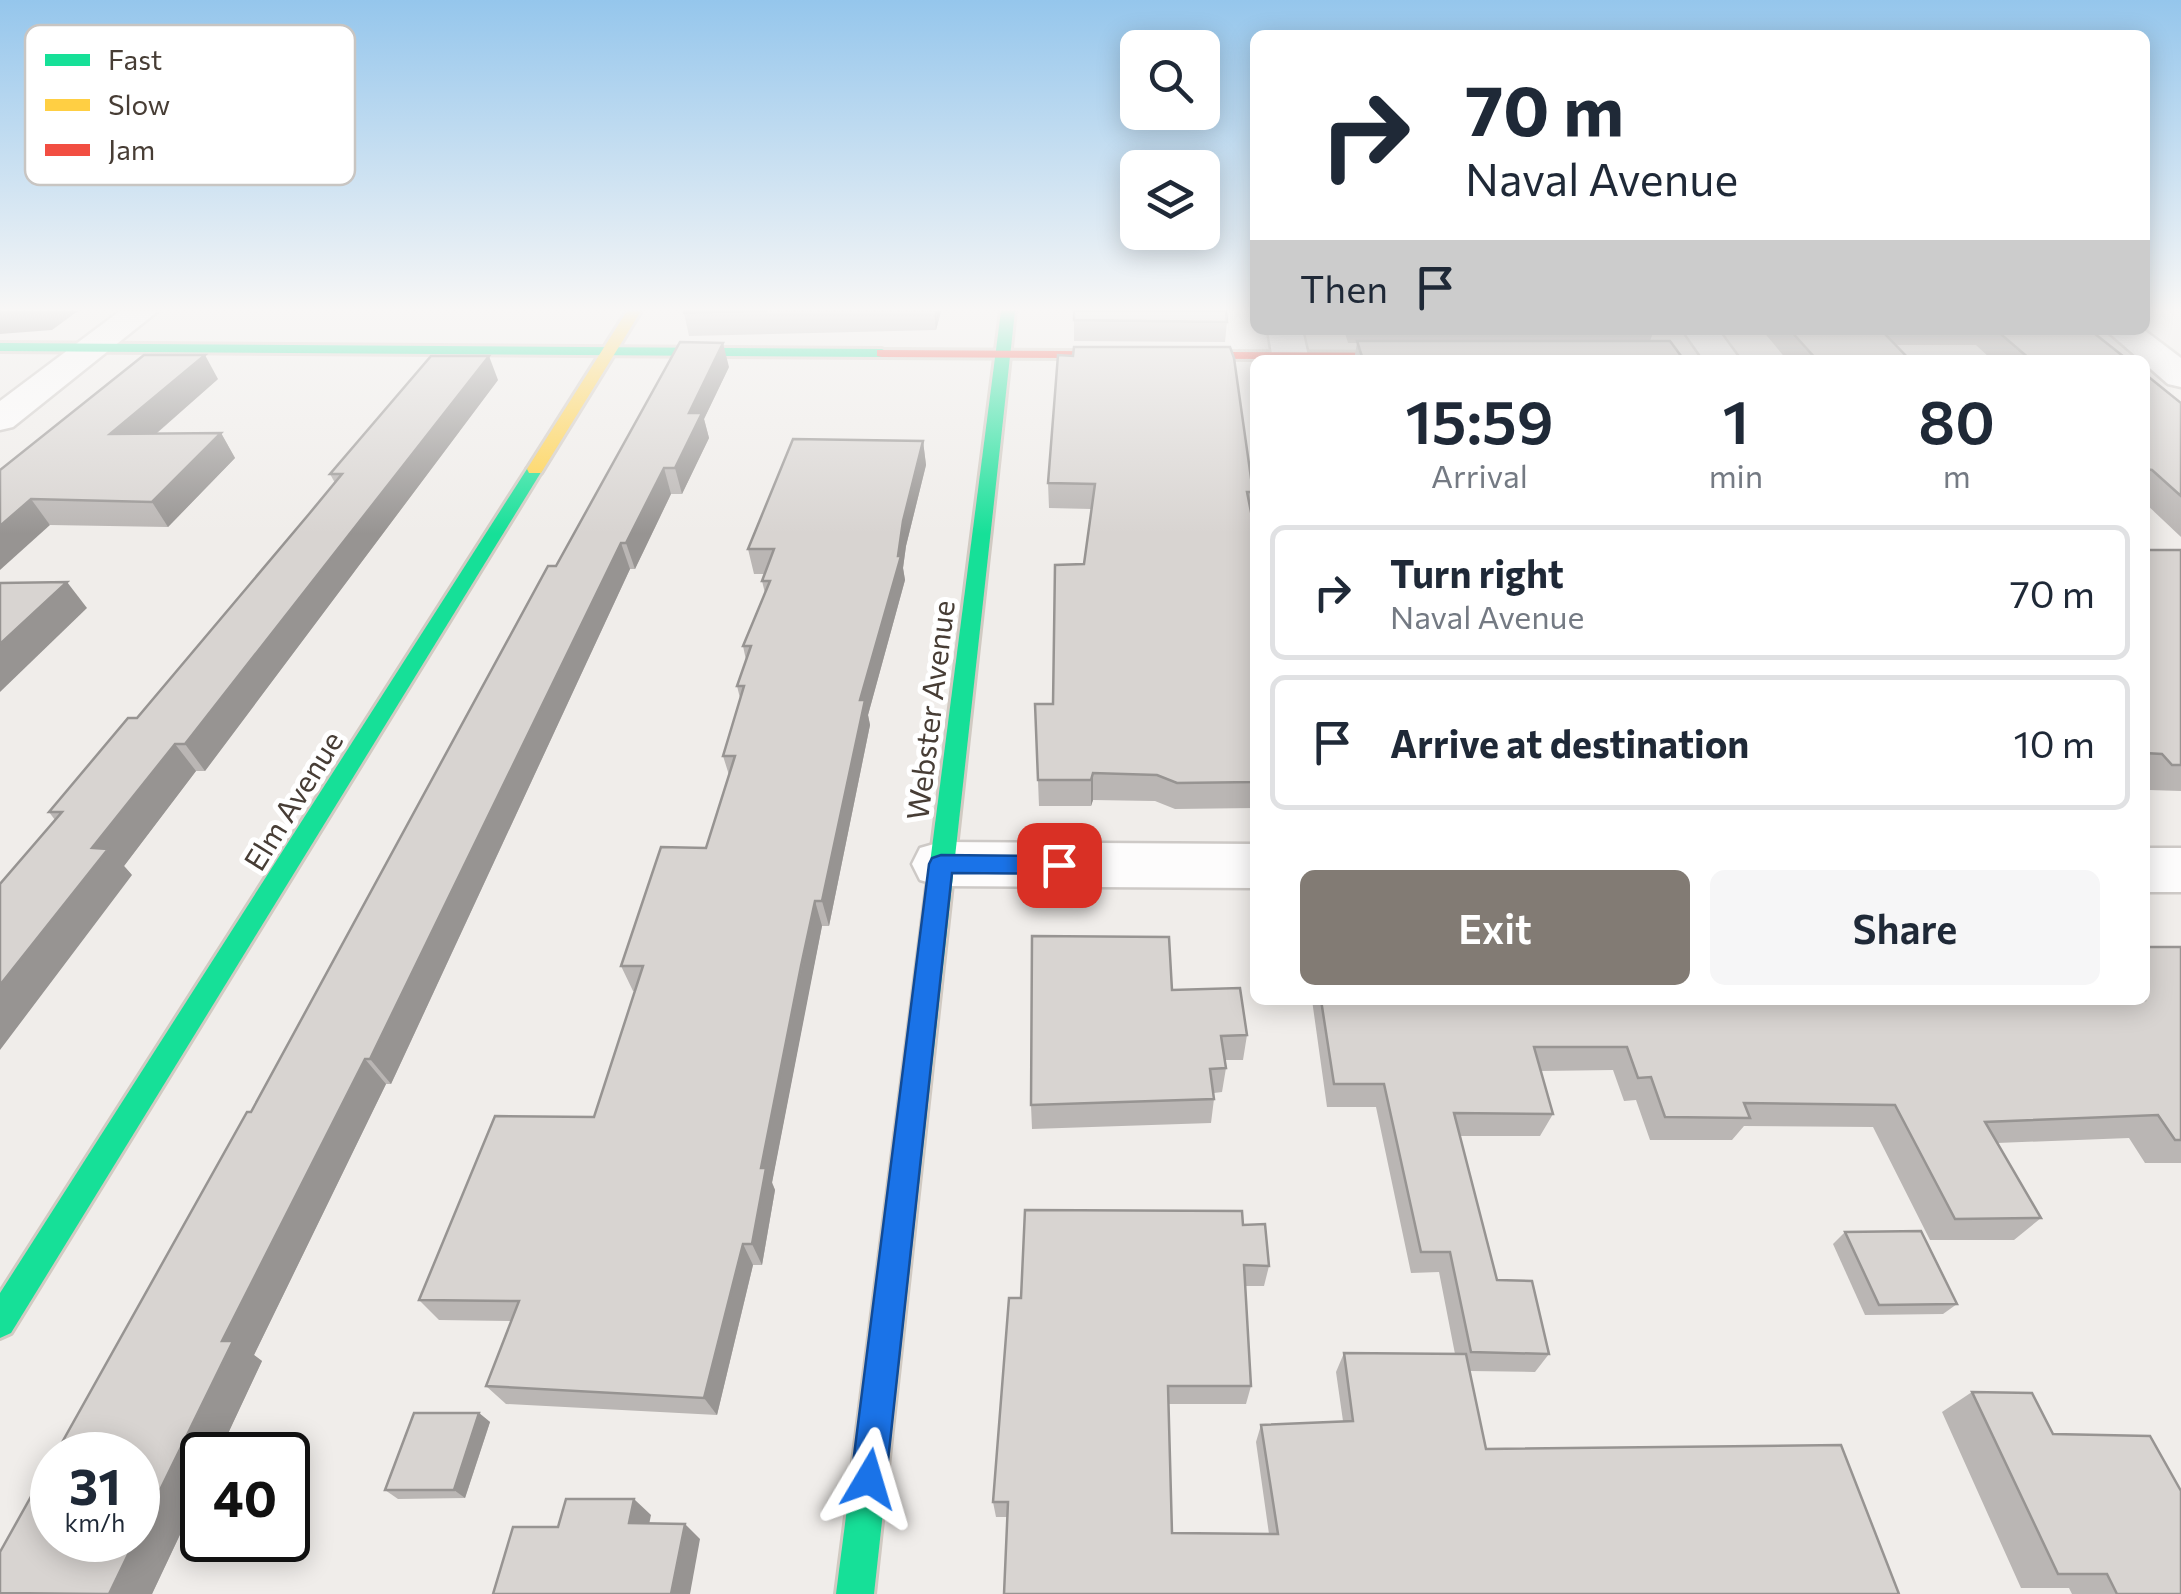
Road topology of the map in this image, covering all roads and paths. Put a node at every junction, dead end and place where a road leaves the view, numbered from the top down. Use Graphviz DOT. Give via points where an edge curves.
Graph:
graph roads {
  1 [pos="45,385"];
  2 [pos="588,385"];
  3 [pos="999,385"];
  4 [pos="0,419"];
  5 [pos="941,864"];
  6 [pos="1250,866"];
  7 [pos="2150,870"];
  8 [pos="2181,870"];
  9 [pos="0,1322"];
  10 [pos="855,1594"];
  1 -- 4 [label="street"];
  2 -- 9 [label="street, Elm Avenue"];
  3 -- 5 [label="street, Webster Avenue"];
  5 -- 6 [label="street"];
  5 -- 10 [label="street, Webster Avenue"];
  7 -- 8 [label="street"];
}
